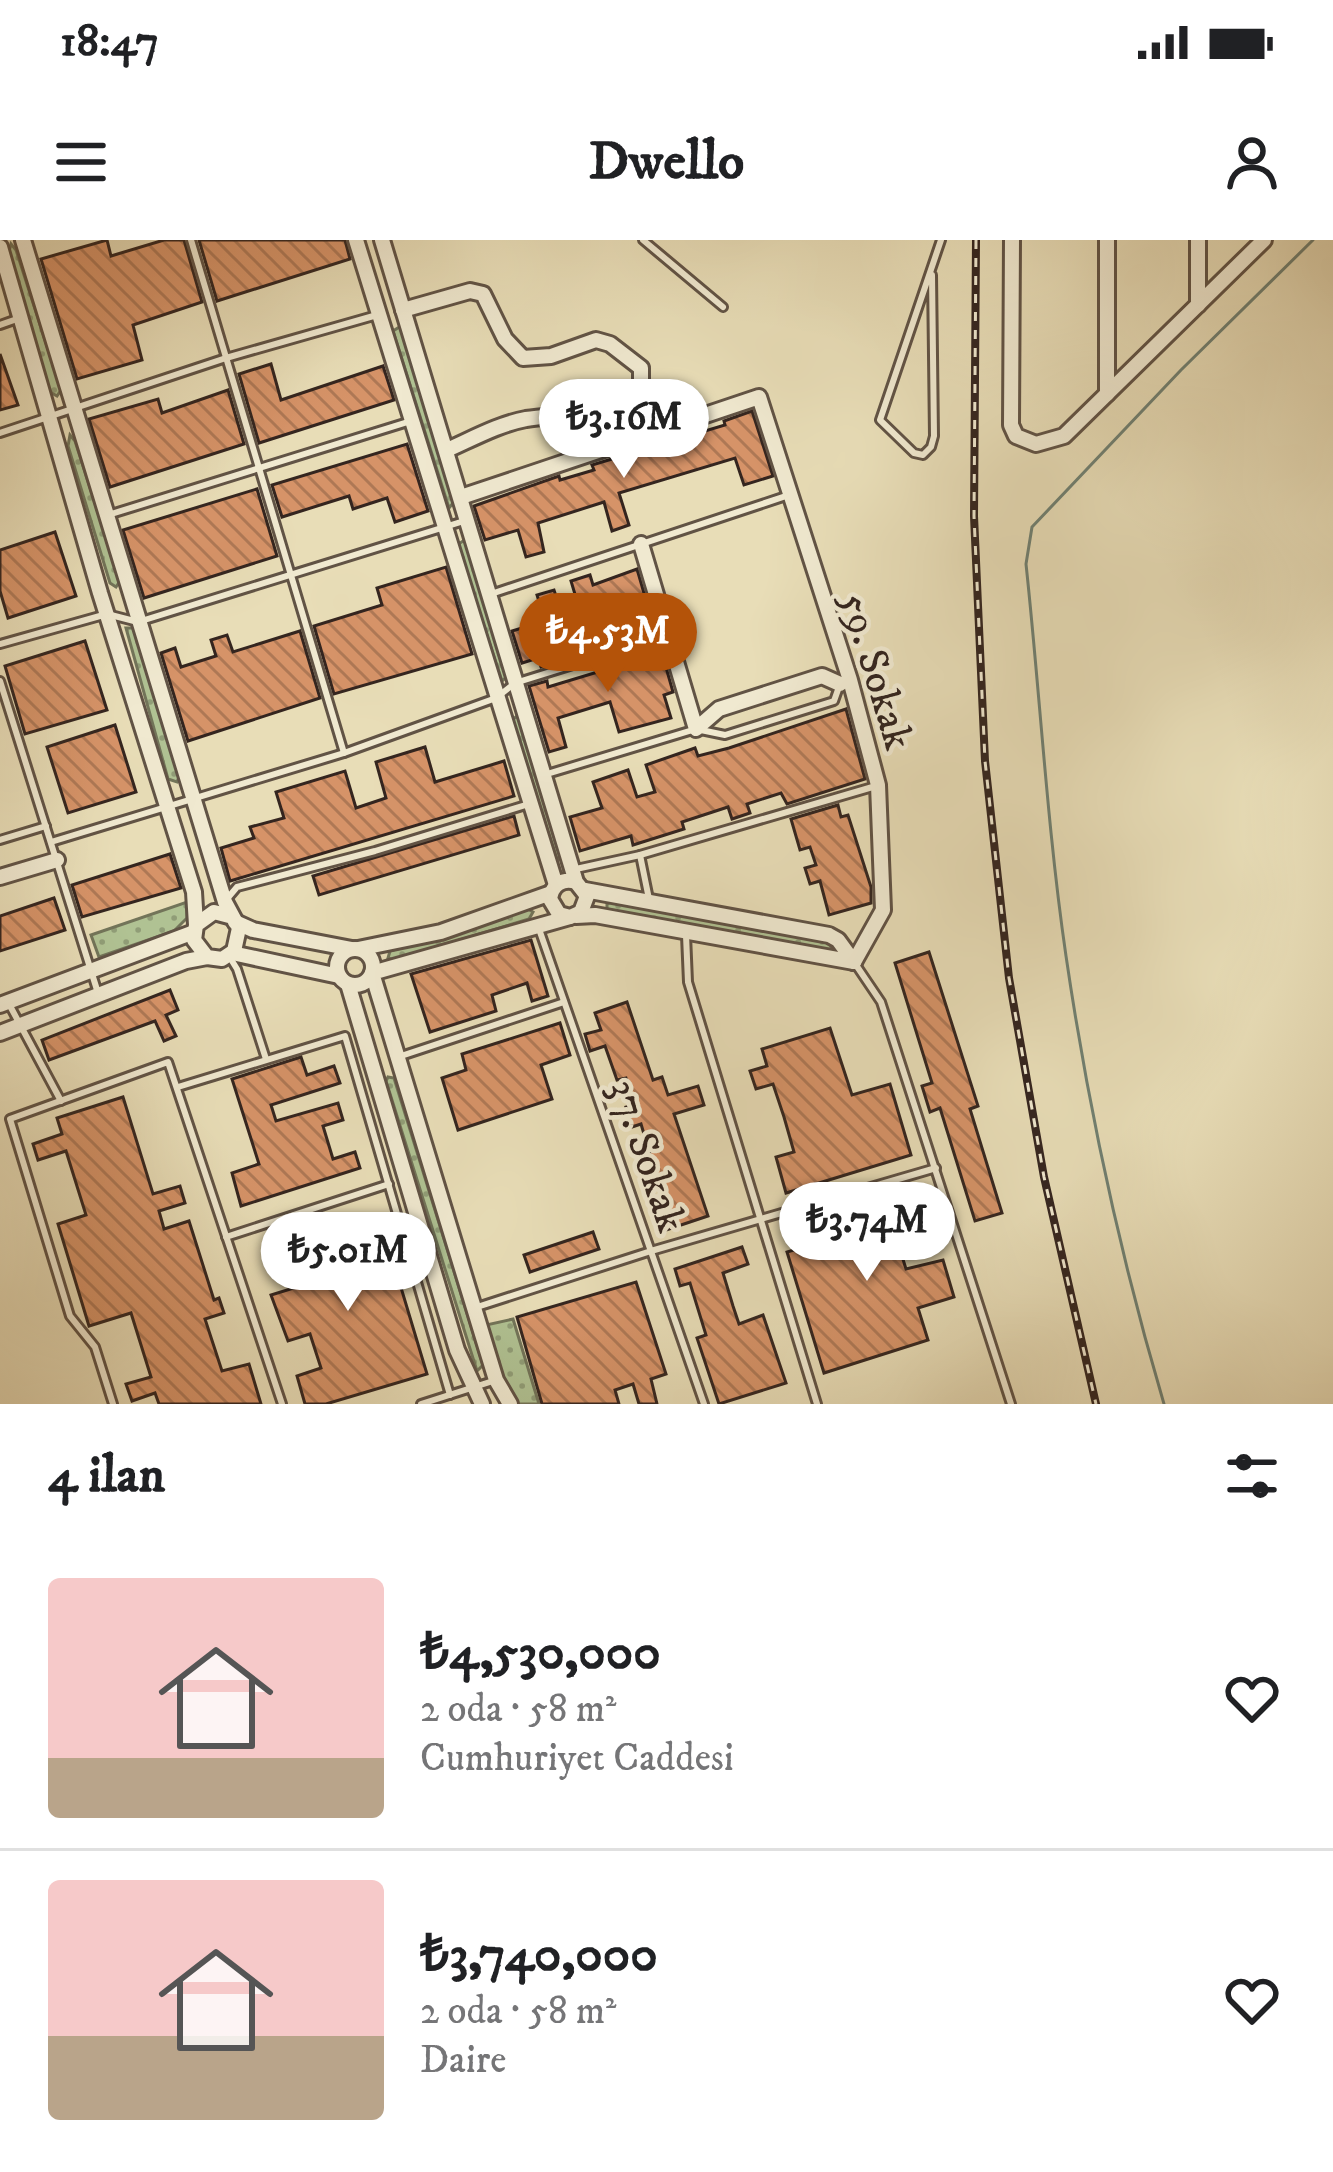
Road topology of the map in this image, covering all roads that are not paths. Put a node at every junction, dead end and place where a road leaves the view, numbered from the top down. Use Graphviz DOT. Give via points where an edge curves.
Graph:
graph roads {
  1 [pos="23,240"];
  2 [pos="191,240"];
  3 [pos="356,240"];
  4 [pos="382,240"];
  5 [pos="643,240"];
  6 [pos="941,240"];
  7 [pos="1012,240"];
  8 [pos="1107,240"];
  9 [pos="1198,240"];
  10 [pos="1264,240"];
  11 [pos="0,247"];
  12 [pos="932,275"];
  13 [pos="1198,305"];
  14 [pos="723,307"];
  15 [pos="403,310"];
  16 [pos="377,315"];
  17 [pos="21,318"];
  18 [pos="0,325"];
  19 [pos="226,358"];
  20 [pos="1106,394"];
  21 [pos="74,407"];
  22 [pos="49,416"];
  23 [pos="411,421"];
  24 [pos="0,433"];
  25 [pos="446,450"];
  26 [pos="259,468"];
  27 [pos="789,495"];
  28 [pos="461,496"];
  29 [pos="105,516"];
  30 [pos="468,520"];
  31 [pos="444,527"];
  32 [pos="641,544"];
  33 [pos="292,576"];
  34 [pos="490,595"];
  35 [pos="107,614"];
  36 [pos="138,622"];
  37 [pos="668,635"];
  38 [pos="0,644"];
  39 [pos="0,681"];
  40 [pos="845,682"];
  41 [pos="515,683"];
  42 [pos="496,698"];
  43 [pos="696,729"];
  44 [pos="344,752"];
  45 [pos="544,775"];
  46 [pos="878,785"];
  47 [pos="193,799"];
  48 [pos="529,804"];
  49 [pos="168,806"];
  50 [pos="46,826"];
  51 [pos="0,840"];
  52 [pos="51,842"];
  53 [pos="640,855"];
  54 [pos="57,860"];
  55 [pos="0,877"];
  56 [pos="578,881"];
  57 [pos="554,890"];
  58 [pos="649,900"];
  59 [pos="230,913"];
  60 [pos="573,916"];
  61 [pos="538,926"];
  62 [pos="195,929"];
  63 [pos="686,931"];
  64 [pos="355,950"];
  65 [pos="230,954"];
  66 [pos="207,957"];
  67 [pos="854,962"];
  68 [pos="92,971"];
  69 [pos="372,973"];
  70 [pos="344,980"];
  71 [pos="98,993"];
  72 [pos="564,1002"];
  73 [pos="4,1003"];
  74 [pos="19,1022"];
  75 [pos="0,1033"];
  76 [pos="395,1058"];
  77 [pos="266,1060"];
  78 [pos="177,1088"];
  79 [pos="61,1101"];
  80 [pos="936,1168"];
  81 [pos="388,1184"];
  82 [pos="762,1220"];
  83 [pos="226,1237"];
  84 [pos="651,1251"];
  85 [pos="473,1308"];
  86 [pos="496,1380"];
  87 [pos="472,1388"];
  88 [pos="450,1395"];
  89 [pos="113,1404"];
  90 [pos="282,1404"];
  91 [pos="422,1404"];
  92 [pos="482,1404"];
  93 [pos="510,1404"];
  94 [pos="704,1404"];
  95 [pos="818,1404"];
  96 [pos="1011,1404"];
  1 -- 21 [label="street"];
  2 -- 19 [label="lane"];
  3 -- 16 [label="street"];
  4 -- 15 [label="street"];
  5 -- 14 [label="lane"];
  6 -- 12 [label="lane"];
  7 -- 20 [label="street" via="1016,436 1036,445 1064,436"];
  8 -- 20 [label="street"];
  9 -- 13 [label="street"];
  10 -- 13 [label="street"];
  11 -- 17 [label="street"];
  12 -- 12 [label="lane" via="880,419 923,455 934,436"];
  13 -- 20 [label="street"];
  15 -- 25 [label="street"];
  15 -- 25 [label="street" via="483,294 523,358 596,340 641,368 641,385 624,401 525,419"];
  16 -- 19 [label="lane"];
  16 -- 23 [label="street"];
  17 -- 18 [label="lane"];
  17 -- 22 [label="street"];
  19 -- 21 [label="lane"];
  19 -- 26 [label="lane"];
  21 -- 22 [label="lane"];
  21 -- 29 [label="street"];
  22 -- 24 [label="lane"];
  22 -- 35 [label="street"];
  23 -- 26 [label="lane"];
  23 -- 31 [label="street"];
  25 -- 28 [label="street"];
  26 -- 29 [label="lane"];
  26 -- 33 [label="lane"];
  27 -- 28 [label="street, 59. Sokak" via="759,398"];
  27 -- 32 [label="lane"];
  27 -- 40 [label="street, 59. Sokak"];
  28 -- 30 [label="street"];
  29 -- 36 [label="street"];
  30 -- 31 [label="lane"];
  30 -- 34 [label="street"];
  31 -- 33 [label="lane"];
  31 -- 42 [label="street"];
  32 -- 34 [label="lane"];
  32 -- 37 [label="street"];
  33 -- 36 [label="lane"];
  33 -- 44 [label="lane"];
  34 -- 41 [label="street"];
  35 -- 36 [label="lane"];
  35 -- 38 [label="lane"];
  35 -- 49 [label="street"];
  36 -- 47 [label="street"];
  37 -- 41 [label="lane"];
  37 -- 43 [label="street"];
  39 -- 50 [label="lane"];
  40 -- 43 [label="street" via="822,676 719,709"];
  40 -- 43 [label="lane" via="834,700 725,735"];
  40 -- 46 [label="street, 59. Sokak"];
  41 -- 42 [label="lane"];
  41 -- 45 [label="street"];
  42 -- 44 [label="lane"];
  42 -- 48 [label="street"];
  43 -- 45 [label="lane"];
  44 -- 47 [label="lane"];
  45 -- 56 [label="street"];
  46 -- 53 [label="lane"];
  46 -- 67 [label="street, 59. Sokak" via="883,910"];
  47 -- 49 [label="lane"];
  47 -- 59 [label="street"];
  48 -- 57 [label="street"];
  48 -- 59 [label="lane" via="237,887"];
  49 -- 52 [label="lane"];
  49 -- 62 [label="street" via="194,892"];
  50 -- 51 [label="lane"];
  50 -- 52 [label="lane"];
  52 -- 54 [label="lane"];
  53 -- 56 [label="lane"];
  53 -- 58 [label="lane"];
  54 -- 55 [label="street"];
  54 -- 68 [label="lane"];
  56 -- 57 [label="street"];
  56 -- 58 [label="street"];
  56 -- 60 [label="street" via="587,902"];
  57 -- 60 [label="street" via="554,910"];
  57 -- 64 [label="street" via="441,932"];
  58 -- 67 [label="street" via="829,935"];
  59 -- 62 [label="street" via="214,912"];
  59 -- 64 [label="street" via="254,930"];
  59 -- 65 [label="street" via="240,936"];
  60 -- 61 [label="street"];
  60 -- 63 [label="street"];
  61 -- 69 [label="street"];
  61 -- 72 [label="lane, 37. Sokak"];
  62 -- 66 [label="street" via="196,947"];
  62 -- 68 [label="street"];
  63 -- 67 [label="street"];
  63 -- 82 [label="lane" via="688,982"];
  64 -- 69 [label="street" via="368,956"];
  64 -- 70 [label="street" via="338,960"];
  65 -- 66 [label="street"];
  65 -- 70 [label="street"];
  65 -- 77 [label="lane"];
  66 -- 71 [label="street"];
  67 -- 80 [label="lane" via="881,1002"];
  68 -- 71 [label="lane"];
  68 -- 73 [label="street"];
  69 -- 70 [label="street" via="359,985"];
  69 -- 76 [label="street"];
  70 -- 87 [label="street"];
  71 -- 74 [label="street"];
  72 -- 76 [label="lane"];
  72 -- 84 [label="lane, 37. Sokak"];
  73 -- 74 [label="lane"];
  74 -- 75 [label="street"];
  74 -- 79 [label="lane"];
  76 -- 85 [label="street"];
  77 -- 78 [label="lane"];
  77 -- 81 [label="lane" via="345,1036"];
  78 -- 79 [label="lane" via="168,1062"];
  78 -- 83 [label="lane"];
  79 -- 89 [label="lane" via="10,1119 70,1316 95,1347"];
  80 -- 82 [label="lane"];
  80 -- 96 [label="lane"];
  81 -- 83 [label="lane"];
  81 -- 88 [label="lane"];
  82 -- 84 [label="lane"];
  82 -- 95 [label="lane"];
  83 -- 90 [label="lane"];
  84 -- 85 [label="lane"];
  84 -- 94 [label="lane, 37. Sokak"];
  85 -- 86 [label="street"];
  86 -- 87 [label="lane"];
  86 -- 93 [label="street"];
  87 -- 88 [label="lane"];
  87 -- 92 [label="street"];
  88 -- 91 [label="lane"];
}
